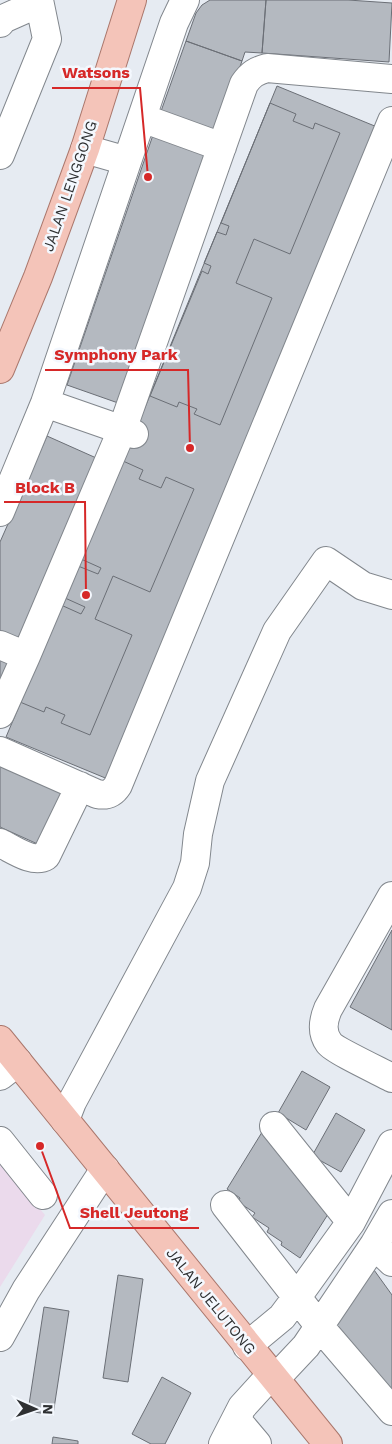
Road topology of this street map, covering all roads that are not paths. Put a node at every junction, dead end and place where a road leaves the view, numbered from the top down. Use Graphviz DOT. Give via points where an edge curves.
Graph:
graph roads {
  1 [pos="132,0"];
  2 [pos="185,0"];
  3 [pos="39,2"];
  4 [pos="0,23"];
  5 [pos="392,79"];
  6 [pos="142,118"];
  7 [pos="392,122"];
  8 [pos="222,147"];
  9 [pos="85,148"];
  10 [pos="0,155"];
  11 [pos="127,161"];
  12 [pos="0,368"];
  13 [pos="45,403"];
  14 [pos="128,432"];
  15 [pos="0,512"];
  16 [pos="392,595"];
  17 [pos="0,645"];
  18 [pos="26,656"];
  19 [pos="0,714"];
  20 [pos="0,751"];
  21 [pos="88,783"];
  22 [pos="0,843"];
  23 [pos="392,896"];
  24 [pos="0,1040"];
  25 [pos="9,1069"];
  26 [pos="392,1078"];
  27 [pos="65,1120"];
  28 [pos="274,1126"];
  29 [pos="0,1141"];
  30 [pos="392,1144"];
  31 [pos="105,1169"];
  32 [pos="43,1194"];
  33 [pos="225,1205"];
  34 [pos="392,1214"];
  35 [pos="351,1222"];
  36 [pos="383,1254"];
  37 [pos="297,1297"];
  38 [pos="320,1327"];
  39 [pos="0,1337"];
  40 [pos="247,1346"];
  41 [pos="273,1377"];
  42 [pos="392,1411"];
  43 [pos="236,1419"];
  44 [pos="223,1444"];
  45 [pos="257,1444"];
  46 [pos="328,1444"];
  1 -- 9 [label="main road, JALAN LENGGONG"];
  2 -- 6 [label="street"];
  3 -- 4 [label="street" via="2,19"];
  3 -- 10 [label="street" via="47,39"];
  5 -- 8 [label="street" via="276,68 257,70 244,84"];
  6 -- 8 [label="street"];
  6 -- 11 [label="street"];
  7 -- 21 [label="street" via="118,785 104,795"];
  8 -- 14 [label="street"];
  9 -- 11 [label="street"];
  9 -- 12 [label="main road, JALAN LENGGONG" via="38,277"];
  11 -- 13 [label="street"];
  13 -- 14 [label="street"];
  13 -- 15 [label="street"];
  14 -- 18 [label="street"];
  16 -- 27 [label="street" via="364,586 326,561 277,631 210,781 195,863 187,888"];
  17 -- 18 [label="street"];
  18 -- 19 [label="street"];
  20 -- 21 [label="street"];
  21 -- 22 [label="street" via="42,859"];
  23 -- 26 [label="street" via="323,1022 324,1034 330,1045"];
  24 -- 25 [label="main road, JALAN JELUTONG"];
  25 -- 27 [label="main road, JALAN JELUTONG"];
  27 -- 31 [label="main road, JALAN JELUTONG"];
  28 -- 35 [label="street"];
  29 -- 32 [label="street"];
  30 -- 35 [label="street"];
  31 -- 39 [label="street" via="26,1290"];
  31 -- 40 [label="main road, JALAN JELUTONG"];
  33 -- 37 [label="street"];
  34 -- 36 [label="street"];
  35 -- 37 [label="street"];
  36 -- 38 [label="street"];
  37 -- 38 [label="street"];
  37 -- 40 [label="street" via="282,1317"];
  38 -- 41 [label="street" via="306,1346"];
  38 -- 42 [label="street"];
  40 -- 41 [label="main road, JALAN JELUTONG"];
  41 -- 43 [label="street" via="248,1400"];
  41 -- 46 [label="main road, JALAN JELUTONG"];
  43 -- 44 [label="street"];
  43 -- 45 [label="street"];
}
